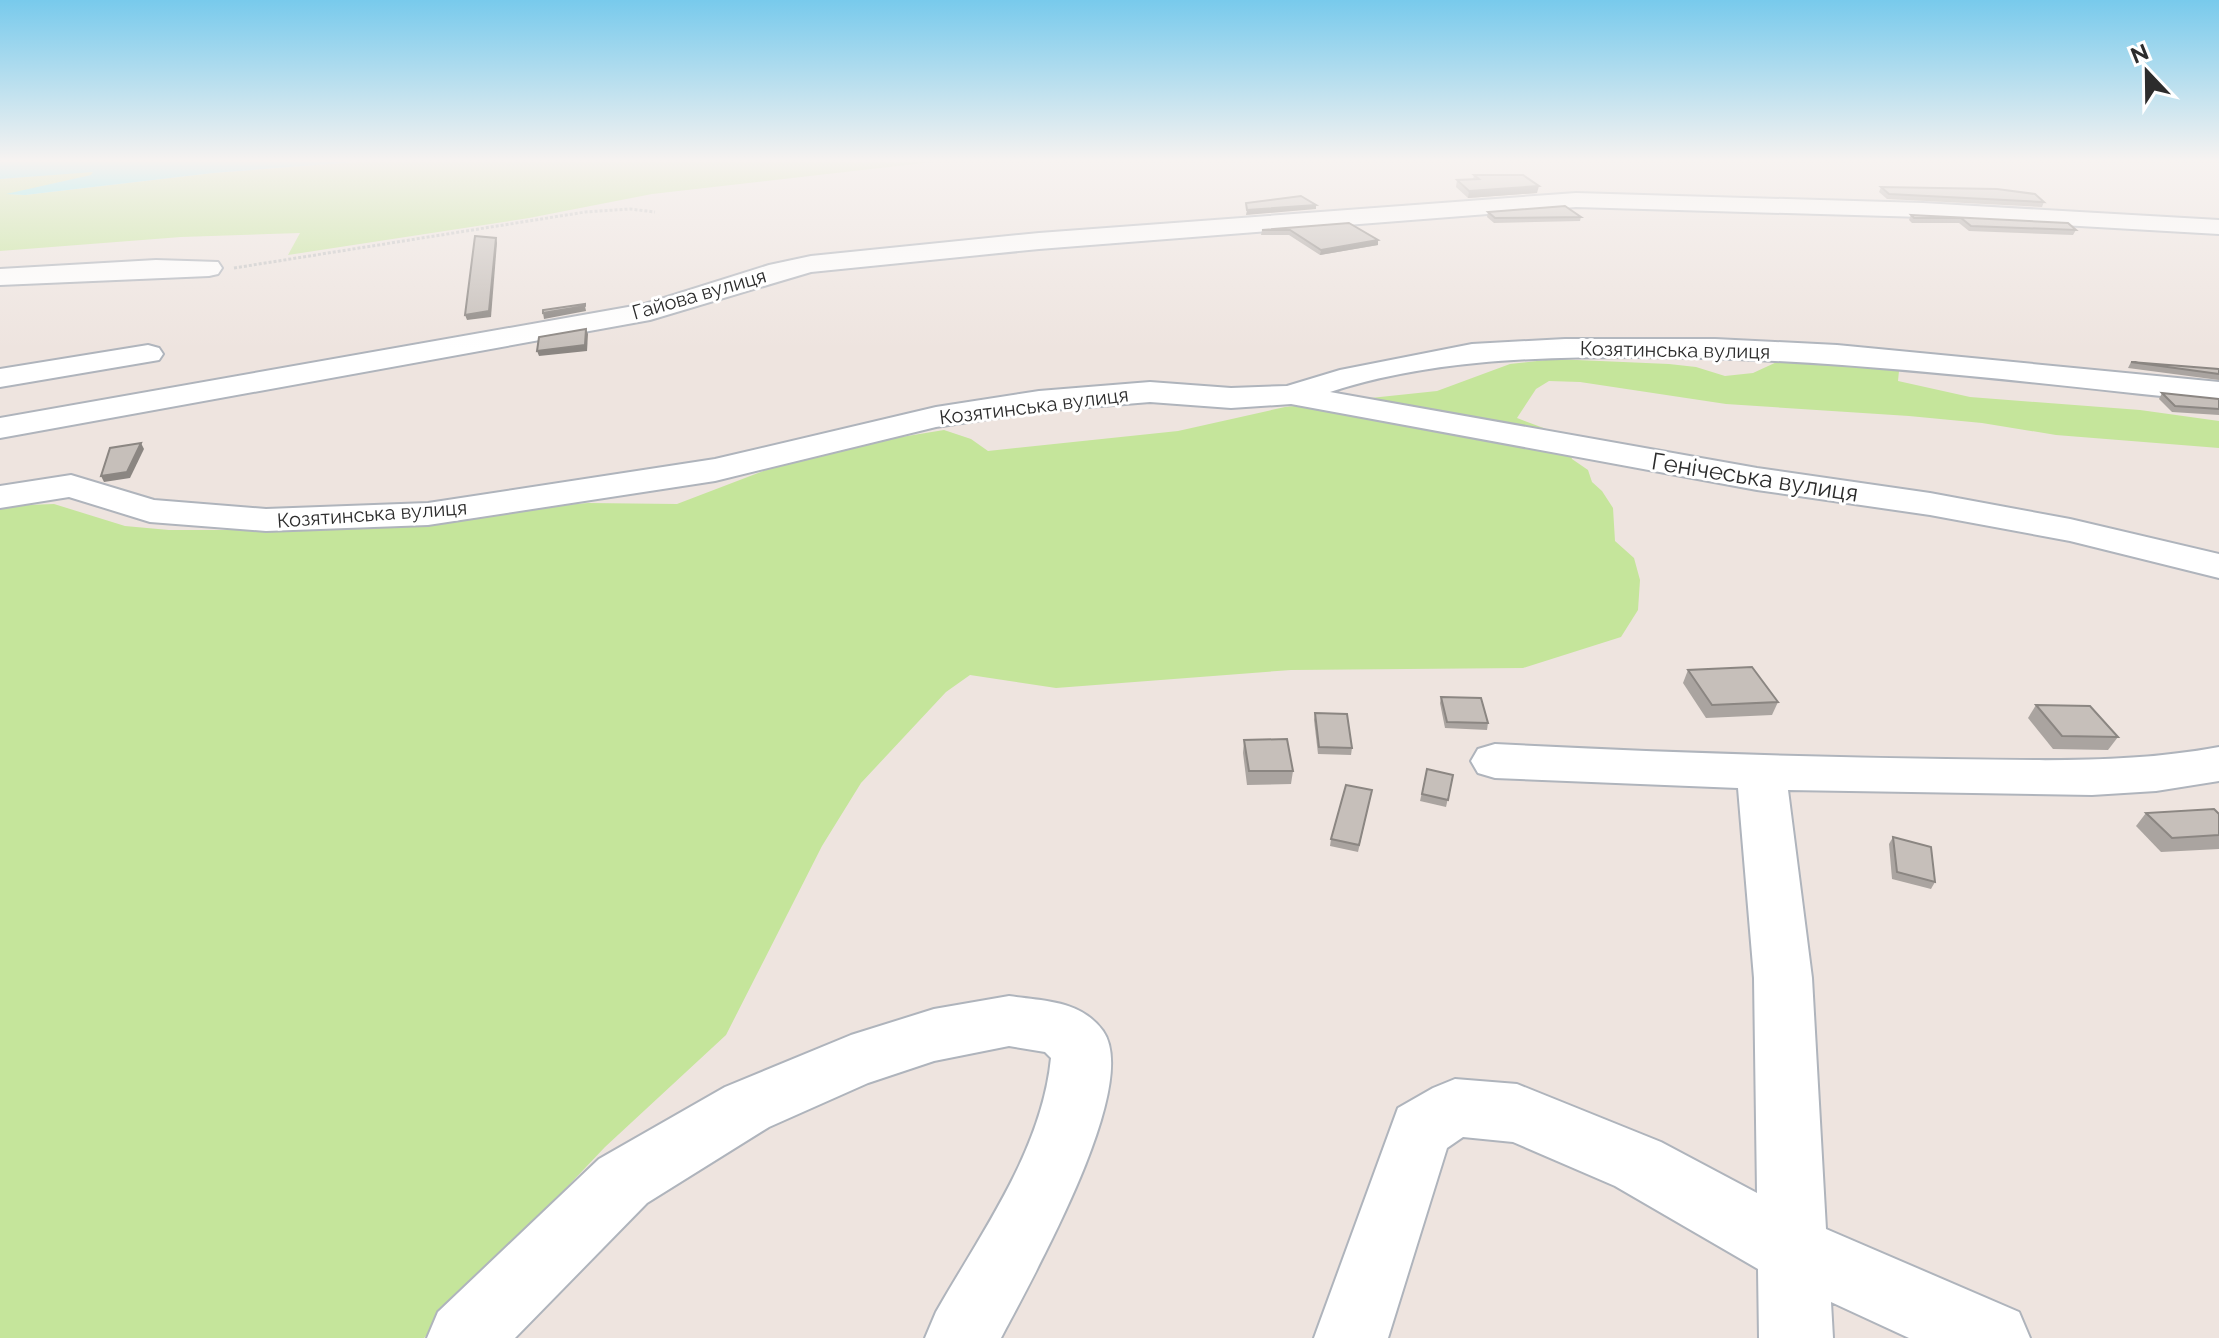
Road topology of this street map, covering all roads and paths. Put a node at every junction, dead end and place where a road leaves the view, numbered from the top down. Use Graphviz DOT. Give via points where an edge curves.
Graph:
graph roads {
  1 [pos="517,224"];
  2 [pos="1256,224"];
  3 [pos="2174,224"];
  4 [pos="2219,227"];
  5 [pos="209,268"];
  6 [pos="0,277"];
  7 [pos="148,354"];
  8 [pos="0,378"];
  9 [pos="2219,392"];
  10 [pos="1290,395"];
  11 [pos="0,428"];
  12 [pos="0,497"];
  13 [pos="2219,566"];
  14 [pos="1495,761"];
  15 [pos="2219,764"];
  16 [pos="1761,772"];
  17 [pos="1793,1250"];
  18 [pos="464,1338"];
  19 [pos="962,1338"];
  20 [pos="1351,1338"];
  21 [pos="1796,1338"];
  22 [pos="1993,1338"];
  1 -- 5 [label="path" via="311,260"];
  2 -- 11 [label="street, Гайова вулиця" via="811,264 650,312"];
  3 -- 4 [label="street, Гайова вулиця"];
  5 -- 6 [label="street"];
  7 -- 8 [label="street"];
  9 -- 10 [label="street, Козятинська вулиця" via="1837,354 1565,348 1472,353 1340,379"];
  10 -- 12 [label="street, Козятинська вулиця" via="1231,398 1150,392 1039,401 936,417 715,470 428,514 266,520 165,513 71,486"];
  10 -- 13 [label="street, Генічеська вулиця" via="1757,479 1930,504"];
  14 -- 16 [label="street"];
  15 -- 16 [label="street" via="2176,774 2076,777"];
  16 -- 17 [label="street" via="1783,978"];
  17 -- 20 [label="street" via="1638,1164 1517,1113 1455,1108 1421,1129"];
  17 -- 21 [label="street"];
  17 -- 22 [label="street"];
  18 -- 19 [label="street" via="623,1181 747,1107 851,1062 934,1035 1009,1021 1062,1029 1082,1050 1079,1089 1049,1175"];
}
